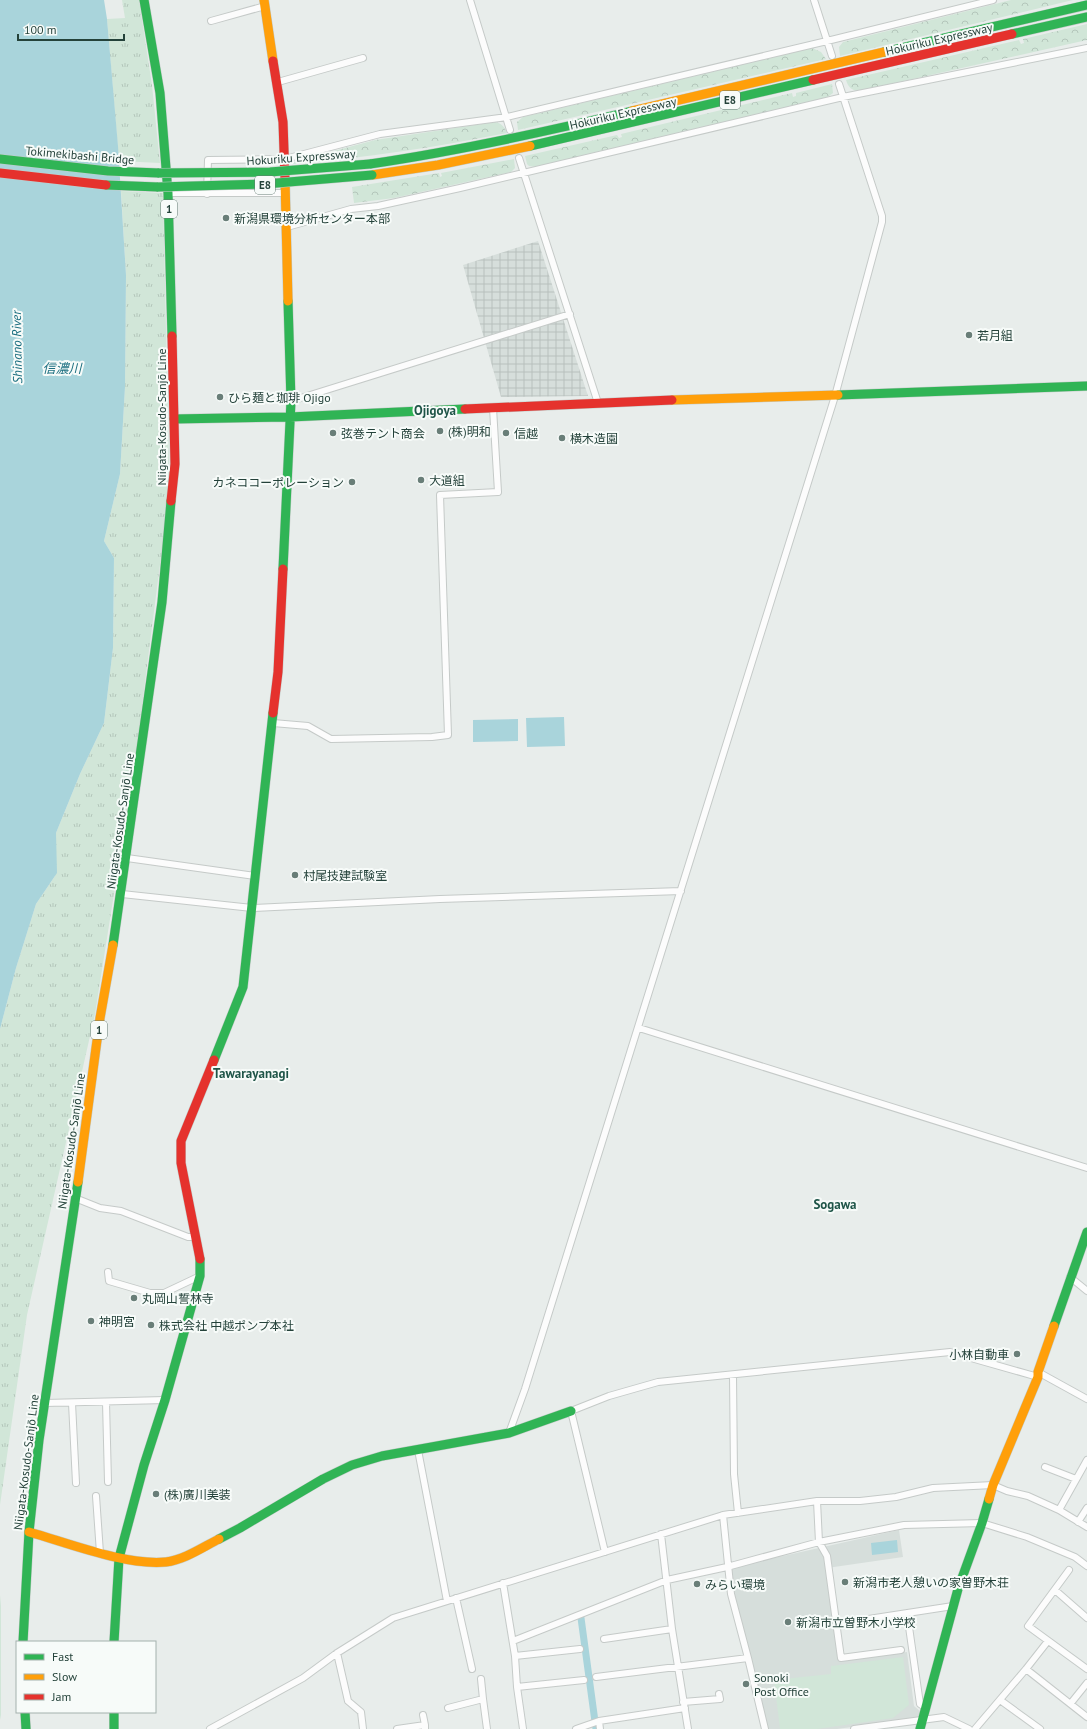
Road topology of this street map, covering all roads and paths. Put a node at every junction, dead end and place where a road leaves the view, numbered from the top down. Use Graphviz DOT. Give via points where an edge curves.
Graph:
graph roads {
  1 [pos="144,0"];
  2 [pos="470,0"];
  3 [pos="814,0"];
  4 [pos="992,0"];
  5 [pos="264,3"];
  6 [pos="1087,3"];
  7 [pos="1087,17"];
  8 [pos="211,20"];
  9 [pos="827,41"];
  10 [pos="1087,48"];
  11 [pos="832,56"];
  12 [pos="363,58"];
  13 [pos="278,82"];
  14 [pos="840,84"];
  15 [pos="843,97"];
  16 [pos="507,116"];
  17 [pos="510,130"];
  18 [pos="519,158"];
  19 [pos="0,159"];
  20 [pos="285,159"];
  21 [pos="524,172"];
  22 [pos="0,173"];
  23 [pos="168,193"];
  24 [pos="286,193"];
  25 [pos="207,194"];
  26 [pos="287,227"];
  27 [pos="570,314"];
  28 [pos="1087,386"];
  29 [pos="835,396"];
  30 [pos="291,401"];
  31 [pos="598,403"];
  32 [pos="493,408"];
  33 [pos="290,417"];
  34 [pos="174,419"];
  35 [pos="273,723"];
  36 [pos="127,858"];
  37 [pos="256,876"];
  38 [pos="681,891"];
  39 [pos="122,894"];
  40 [pos="252,908"];
  41 [pos="639,1028"];
  42 [pos="1087,1168"];
  43 [pos="75,1198"];
  44 [pos="1087,1234"];
  45 [pos="196,1237"];
  46 [pos="108,1272"];
  47 [pos="200,1276"];
  48 [pos="1070,1277"];
  49 [pos="1087,1291"];
  50 [pos="1038,1374"];
  51 [pos="733,1375"];
  52 [pos="1087,1399"];
  53 [pos="165,1400"];
  54 [pos="106,1402"];
  55 [pos="45,1403"];
  56 [pos="72,1403"];
  57 [pos="571,1411"];
  58 [pos="509,1433"];
  59 [pos="418,1450"];
  60 [pos="1087,1460"];
  61 [pos="1045,1467"];
  62 [pos="1076,1479"];
  63 [pos="108,1482"];
  64 [pos="76,1483"];
  65 [pos="993,1485"];
  66 [pos="96,1496"];
  67 [pos="816,1501"];
  68 [pos="1087,1508"];
  69 [pos="1059,1510"];
  70 [pos="738,1513"];
  71 [pos="723,1515"];
  72 [pos="1078,1522"];
  73 [pos="982,1523"];
  74 [pos="1087,1527"];
  75 [pos="29,1532"];
  76 [pos="661,1534"];
  77 [pos="819,1542"];
  78 [pos="605,1552"];
  79 [pos="100,1553"];
  80 [pos="119,1558"];
  81 [pos="1087,1566"];
  82 [pos="727,1567"];
  83 [pos="1069,1570"];
  84 [pos="667,1580"];
  85 [pos="504,1583"];
  86 [pos="1055,1590"];
  87 [pos="456,1598"];
  88 [pos="447,1601"];
  89 [pos="953,1606"];
  90 [pos="907,1613"];
  91 [pos="1087,1618"];
  92 [pos="836,1624"];
  93 [pos="672,1629"];
  94 [pos="604,1639"];
  95 [pos="513,1640"];
  96 [pos="24,1641"];
  97 [pos="114,1641"];
  98 [pos="1048,1641"];
  99 [pos="580,1649"];
  100 [pos="901,1650"];
  101 [pos="337,1653"];
  102 [pos="515,1656"];
  103 [pos="748,1658"];
  104 [pos="678,1666"];
  105 [pos="472,1669"];
  106 [pos="1026,1669"];
  107 [pos="1087,1669"];
  108 [pos="596,1677"];
  109 [pos="481,1679"];
  110 [pos="584,1680"];
  111 [pos="1087,1683"];
  112 [pos="517,1687"];
  113 [pos="719,1694"];
  114 [pos="483,1699"];
  115 [pos="1000,1700"];
  116 [pos="1071,1703"];
  117 [pos="684,1705"];
  118 [pos="448,1708"];
  119 [pos="926,1708"];
  120 [pos="25,1713"];
  121 [pos="114,1713"];
  122 [pos="423,1715"];
  123 [pos="1087,1717"];
  124 [pos="923,1720"];
  125 [pos="598,1721"];
  126 [pos="425,1727"];
  127 [pos="26,1729"];
  128 [pos="114,1729"];
  129 [pos="210,1729"];
  130 [pos="363,1729"];
  131 [pos="396,1729"];
  132 [pos="487,1729"];
  133 [pos="523,1729"];
  134 [pos="576,1729"];
  135 [pos="600,1729"];
  136 [pos="688,1729"];
  137 [pos="765,1729"];
  138 [pos="854,1729"];
  139 [pos="920,1729"];
  140 [pos="969,1729"];
  141 [pos="975,1729"];
  142 [pos="1040,1729"];
  1 -- 23 [label="main road, Niigata-Kosudo-Sanjō Line / 1" via="160,93"];
  2 -- 16 [label="street"];
  3 -- 9 [label="street"];
  4 -- 9 [label="street"];
  5 -- 8 [label="street"];
  5 -- 13 [label="main road"];
  6 -- 19 [label="main road, Hokuriku Expressway / E8, bridge" via="523,137 370,164 270,172 166,173 101,170"];
  7 -- 22 [label="main road, Hokuriku Expressway / E8, bridge" via="526,147 372,175 321,182 216,187 109,185"];
  9 -- 11 [label="street"];
  9 -- 16 [label="street"];
  10 -- 15 [label="street"];
  12 -- 13 [label="street"];
  13 -- 20 [label="main road"];
  14 -- 15 [label="street"];
  15 -- 21 [label="street"];
  15 -- 29 [label="street" via="882,222"];
  16 -- 17 [label="street"];
  16 -- 20 [label="street" via="380,134"];
  18 -- 21 [label="street"];
  20 -- 24 [label="main road"];
  20 -- 25 [label="street" via="208,160"];
  21 -- 26 [label="street" via="378,206 351,209"];
  21 -- 27 [label="street"];
  23 -- 25 [label="street"];
  23 -- 34 [label="main road, Niigata-Kosudo-Sanjō Line / 1"];
  24 -- 25 [label="street"];
  24 -- 26 [label="main road"];
  26 -- 30 [label="main road"];
  27 -- 30 [label="street"];
  27 -- 31 [label="street"];
  28 -- 29 [label="main road"];
  29 -- 31 [label="main road"];
  29 -- 38 [label="street"];
  30 -- 33 [label="main road"];
  31 -- 32 [label="main road"];
  32 -- 33 [label="main road"];
  32 -- 35 [label="street" via="498,492 440,496 448,735 331,739 308,726"];
  33 -- 34 [label="main road"];
  33 -- 35 [label="main road" via="283,586"];
  34 -- 36 [label="main road, Niigata-Kosudo-Sanjō Line / 1" via="175,464 162,602"];
  35 -- 37 [label="main road"];
  36 -- 37 [label="street"];
  36 -- 39 [label="main road, Niigata-Kosudo-Sanjō Line / 1"];
  37 -- 40 [label="main road"];
  38 -- 40 [label="street"];
  38 -- 41 [label="street"];
  39 -- 40 [label="street"];
  39 -- 43 [label="main road, Niigata-Kosudo-Sanjō Line / 1" via="100,1018"];
  40 -- 45 [label="main road" via="240,997 181,1141 181,1163"];
  41 -- 42 [label="street"];
  41 -- 58 [label="street"];
  43 -- 45 [label="street" via="100,1208 121,1211 188,1237"];
  43 -- 55 [label="main road, Niigata-Kosudo-Sanjō Line / 1"];
  44 -- 48 [label="main road"];
  45 -- 47 [label="main road" via="201,1266"];
  46 -- 47 [label="street" via="109,1282 150,1293 164,1293"];
  47 -- 53 [label="main road"];
  48 -- 49 [label="street"];
  48 -- 50 [label="main road"];
  50 -- 51 [label="street" via="950,1352"];
  50 -- 52 [label="street"];
  50 -- 65 [label="main road"];
  51 -- 57 [label="street" via="658,1382 609,1396"];
  51 -- 70 [label="street" via="734,1474"];
  53 -- 54 [label="street"];
  53 -- 80 [label="main road"];
  54 -- 56 [label="street"];
  54 -- 63 [label="street"];
  55 -- 56 [label="street"];
  55 -- 75 [label="main road, Niigata-Kosudo-Sanjō Line / 1"];
  56 -- 64 [label="street"];
  57 -- 58 [label="main road"];
  57 -- 78 [label="street"];
  58 -- 59 [label="main road"];
  59 -- 80 [label="main road" via="369,1459 352,1465 323,1479 240,1528 182,1557 167,1562"];
  59 -- 88 [label="street"];
  60 -- 62 [label="street"];
  61 -- 62 [label="street"];
  62 -- 69 [label="street"];
  65 -- 67 [label="street" via="933,1488 896,1497 860,1501"];
  65 -- 69 [label="street" via="1028,1496"];
  65 -- 73 [label="main road"];
  66 -- 79 [label="street"];
  67 -- 70 [label="street"];
  67 -- 77 [label="street"];
  68 -- 72 [label="street"];
  69 -- 72 [label="street"];
  70 -- 71 [label="street"];
  71 -- 76 [label="street"];
  71 -- 82 [label="street"];
  72 -- 74 [label="street"];
  73 -- 77 [label="street" via="904,1525"];
  73 -- 81 [label="street" via="1027,1537 1075,1557"];
  73 -- 89 [label="main road"];
  75 -- 79 [label="main road"];
  75 -- 96 [label="main road, Niigata-Kosudo-Sanjō Line / 1"];
  76 -- 78 [label="street"];
  76 -- 84 [label="street"];
  77 -- 82 [label="street"];
  77 -- 92 [label="street" via="827,1556"];
  78 -- 85 [label="street"];
  79 -- 80 [label="main road"];
  80 -- 97 [label="main road"];
  82 -- 84 [label="street"];
  82 -- 103 [label="street" via="731,1594"];
  83 -- 86 [label="street"];
  84 -- 93 [label="street"];
  84 -- 95 [label="street"];
  85 -- 87 [label="street"];
  85 -- 95 [label="street"];
  86 -- 91 [label="street"];
  86 -- 98 [label="street" via="1028,1626"];
  87 -- 88 [label="street"];
  87 -- 105 [label="street"];
  88 -- 101 [label="street" via="393,1618"];
  89 -- 90 [label="street"];
  89 -- 119 [label="main road"];
  90 -- 92 [label="street"];
  90 -- 119 [label="street" via="920,1704"];
  92 -- 100 [label="street" via="841,1658"];
  93 -- 94 [label="street"];
  93 -- 104 [label="street"];
  95 -- 102 [label="street"];
  98 -- 106 [label="street"];
  98 -- 107 [label="street"];
  99 -- 102 [label="street"];
  101 -- 129 [label="street" via="303,1678"];
  101 -- 130 [label="street" via="348,1701 361,1712"];
  102 -- 112 [label="street"];
  103 -- 104 [label="street"];
  103 -- 137 [label="street"];
  104 -- 108 [label="street"];
  104 -- 117 [label="street"];
  106 -- 115 [label="street"];
  106 -- 116 [label="street"];
  109 -- 114 [label="street"];
  110 -- 112 [label="street"];
  111 -- 116 [label="street"];
  112 -- 133 [label="street"];
  113 -- 117 [label="street" via="720,1699"];
  114 -- 118 [label="street"];
  114 -- 132 [label="street"];
  115 -- 141 [label="street"];
  115 -- 142 [label="street"];
  116 -- 123 [label="street"];
  117 -- 125 [label="street"];
  117 -- 136 [label="street"];
  119 -- 124 [label="main road"];
  120 -- 127 [label="main road"];
  121 -- 128 [label="main road"];
  122 -- 126 [label="street"];
  124 -- 138 [label="street"];
  124 -- 139 [label="main road"];
  124 -- 140 [label="street" via="944,1717"];
  125 -- 134 [label="street"];
  125 -- 135 [label="street"];
  126 -- 131 [label="street"];
}
